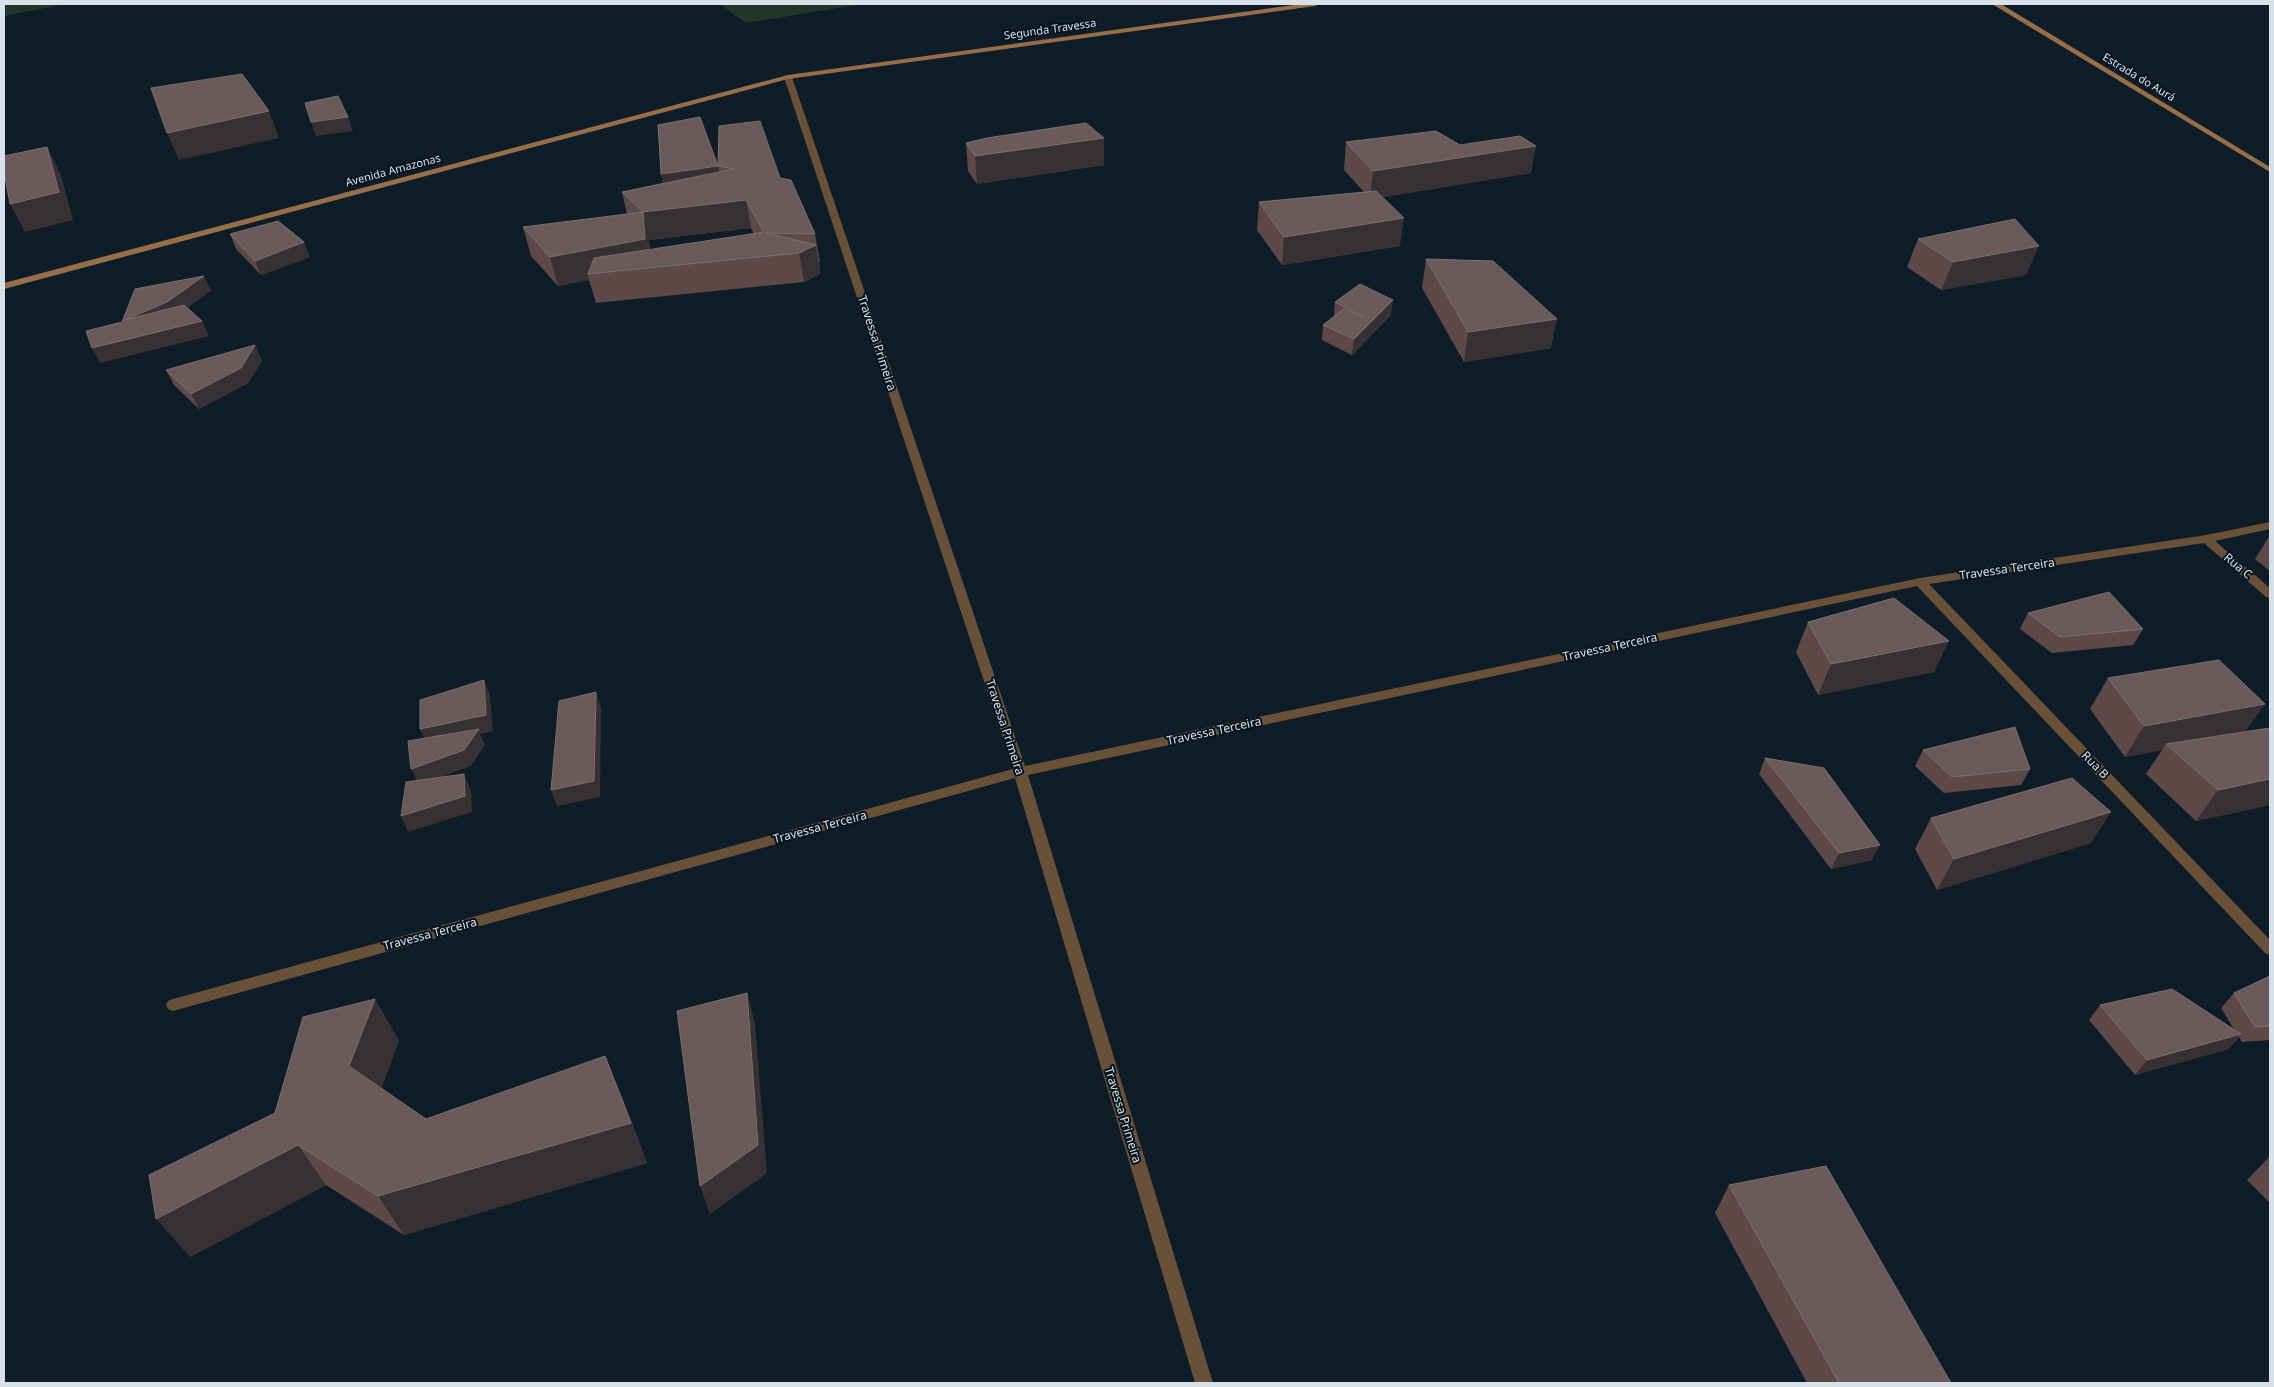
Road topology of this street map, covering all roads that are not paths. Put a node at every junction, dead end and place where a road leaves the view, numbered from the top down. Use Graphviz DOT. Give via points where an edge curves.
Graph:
graph roads {
  1 [pos="1315,4"];
  2 [pos="1996,4"];
  3 [pos="788,77"];
  4 [pos="2270,170"];
  5 [pos="4,286"];
  6 [pos="2270,526"];
  7 [pos="2206,539"];
  8 [pos="1920,582"];
  9 [pos="2270,594"];
  10 [pos="1020,772"];
  11 [pos="2270,949"];
  12 [pos="173,1005"];
  13 [pos="1204,1383"];
  1 -- 3 [label="street, Segunda Travessa"];
  2 -- 4 [label="street, Estrada do Aurá"];
  3 -- 5 [label="street, Avenida Amazonas"];
  3 -- 10 [label="street, Travessa Primeira"];
  6 -- 7 [label="street, Travessa Terceira"];
  7 -- 8 [label="street, Travessa Terceira"];
  7 -- 9 [label="street, Rua C"];
  8 -- 10 [label="street, Travessa Terceira"];
  8 -- 11 [label="street, Rua B"];
  10 -- 12 [label="street, Travessa Terceira"];
  10 -- 13 [label="street, Travessa Primeira"];
}
